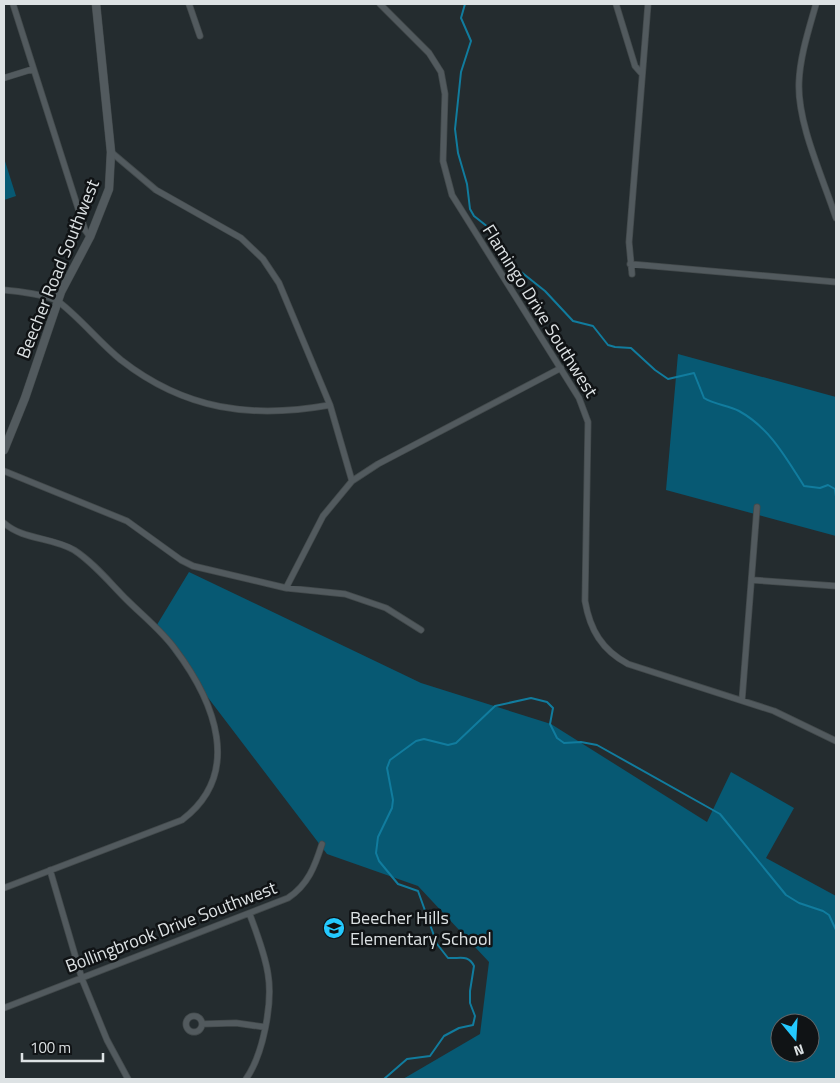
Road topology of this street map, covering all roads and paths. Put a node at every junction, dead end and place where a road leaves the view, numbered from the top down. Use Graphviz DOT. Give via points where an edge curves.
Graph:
graph roads {
  1 [pos="13,4"];
  2 [pos="96,4"];
  3 [pos="190,4"];
  4 [pos="380,4"];
  5 [pos="616,4"];
  6 [pos="648,4"];
  7 [pos="816,4"];
  8 [pos="200,36"];
  9 [pos="33,69"];
  10 [pos="642,74"];
  11 [pos="4,78"];
  12 [pos="111,152"];
  13 [pos="836,218"];
  14 [pos="90,237"];
  15 [pos="630,264"];
  16 [pos="632,274"];
  17 [pos="836,282"];
  18 [pos="4,290"];
  19 [pos="58,300"];
  20 [pos="561,368"];
  21 [pos="330,406"];
  22 [pos="4,450"];
  23 [pos="4,471"];
  24 [pos="352,481"];
  25 [pos="757,507"];
  26 [pos="4,523"];
  27 [pos="752,580"];
  28 [pos="836,586"];
  29 [pos="286,588"];
  30 [pos="421,630"];
  31 [pos="742,700"];
  32 [pos="836,741"];
  33 [pos="322,844"];
  34 [pos="50,870"];
  35 [pos="4,888"];
  36 [pos="250,914"];
  37 [pos="82,979"];
  38 [pos="4,1008"];
  39 [pos="202,1024"];
  40 [pos="264,1027"];
  41 [pos="128,1079"];
  42 [pos="246,1079"];
  1 -- 9 [label="street"];
  2 -- 12 [label="street, Beecher Road Southwest"];
  3 -- 8 [label="street"];
  4 -- 20 [label="street, Flamingo Drive Southwest" via="436,62 444,82 443,161 452,195"];
  5 -- 10 [label="street" via="635,66"];
  6 -- 10 [label="street"];
  7 -- 13 [label="street" via="801,63 799,98 804,124"];
  9 -- 11 [label="street"];
  9 -- 14 [label="street" via="84,230"];
  10 -- 15 [label="street"];
  12 -- 14 [label="street, Beecher Road Southwest" via="109,189"];
  12 -- 21 [label="street" via="162,194 241,238 263,260 279,283"];
  14 -- 19 [label="street, Beecher Road Southwest"];
  15 -- 16 [label="street"];
  15 -- 17 [label="street"];
  18 -- 19 [label="street"];
  19 -- 21 [label="street" via="119,359 185,397 262,413"];
  19 -- 22 [label="street, Beecher Road Southwest"];
  20 -- 24 [label="street" via="378,464"];
  20 -- 31 [label="street, Flamingo Drive Southwest" via="579,398 588,422 585,601 594,633 609,652 628,664"];
  21 -- 24 [label="street"];
  23 -- 29 [label="street" via="127,521 193,566"];
  24 -- 29 [label="street" via="323,516"];
  25 -- 27 [label="street"];
  26 -- 34 [label="street" via="20,533 63,544 84,558 173,647 206,703 218,747 219,762 214,781 204,799 182,820"];
  27 -- 28 [label="street"];
  27 -- 31 [label="street"];
  29 -- 30 [label="street" via="352,596 386,608"];
  31 -- 32 [label="street, Flamingo Drive Southwest" via="804,724"];
  33 -- 36 [label="street, Bollingbrook Drive Southwest" via="314,868 298,891"];
  34 -- 35 [label="street"];
  34 -- 37 [label="street"];
  36 -- 37 [label="street, Bollingbrook Drive Southwest"];
  36 -- 40 [label="street" via="269,976"];
  37 -- 38 [label="street, Bollingbrook Drive Southwest"];
  37 -- 41 [label="street" via="107,1040"];
  39 -- 40 [label="street" via="236,1023"];
  40 -- 42 [label="street" via="258,1056"];
}
